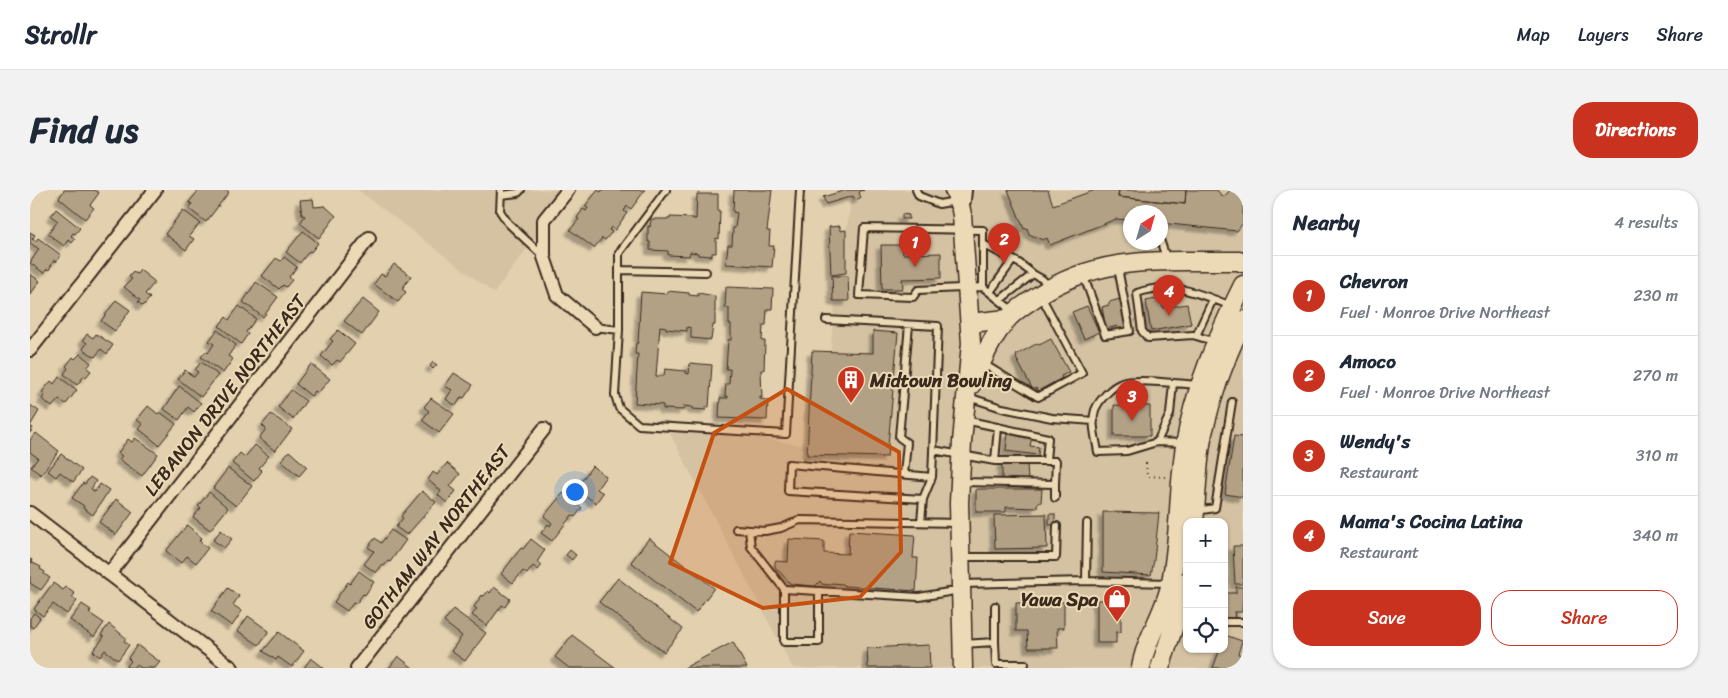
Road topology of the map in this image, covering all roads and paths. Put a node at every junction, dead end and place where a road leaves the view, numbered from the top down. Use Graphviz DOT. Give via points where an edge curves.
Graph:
graph roads {
  1 [pos="154,190"];
  2 [pos="521,190"];
  3 [pos="568,190"];
  4 [pos="666,190"];
  5 [pos="800,190"];
  6 [pos="916,190"];
  7 [pos="501,192"];
  8 [pos="958,193"];
  9 [pos="963,230"];
  10 [pos="369,238"];
  11 [pos="983,244"];
  12 [pos="1163,250"];
  13 [pos="1243,252"];
  14 [pos="544,257"];
  15 [pos="1013,260"];
  16 [pos="1167,261"];
  17 [pos="1211,261"];
  18 [pos="1243,263"];
  19 [pos="1117,264"];
  20 [pos="619,270"];
  21 [pos="706,272"];
  22 [pos="1083,273"];
  23 [pos="1033,274"];
  24 [pos="1243,285"];
  25 [pos="975,287"];
  26 [pos="1045,291"];
  27 [pos="990,292"];
  28 [pos="1213,299"];
  29 [pos="1000,300"];
  30 [pos="1238,313"];
  31 [pos="1011,316"];
  32 [pos="826,320"];
  33 [pos="970,323"];
  34 [pos="909,326"];
  35 [pos="595,327"];
  36 [pos="619,330"];
  37 [pos="996,335"];
  38 [pos="1196,336"];
  39 [pos="1216,342"];
  40 [pos="971,343"];
  41 [pos="30,350"];
  42 [pos="981,362"];
  43 [pos="1173,383"];
  44 [pos="1200,385"];
  45 [pos="966,396"];
  46 [pos="1232,402"];
  47 [pos="964,420"];
  48 [pos="1094,421"];
  49 [pos="998,427"];
  50 [pos="544,429"];
  51 [pos="1157,442"];
  52 [pos="1186,443"];
  53 [pos="933,450"];
  54 [pos="962,454"];
  55 [pos="994,460"];
  56 [pos="1046,460"];
  57 [pos="1146,463"];
  58 [pos="904,474"];
  59 [pos="932,477"];
  60 [pos="1170,478"];
  61 [pos="960,482"];
  62 [pos="1055,484"];
  63 [pos="1055,498"];
  64 [pos="923,499"];
  65 [pos="30,513"];
  66 [pos="1195,517"];
  67 [pos="921,522"];
  68 [pos="960,523"];
  69 [pos="1087,523"];
  70 [pos="1057,526"];
  71 [pos="736,529"];
  72 [pos="749,530"];
  73 [pos="960,557"];
  74 [pos="109,574"];
  75 [pos="1086,581"];
  76 [pos="1179,582"];
  77 [pos="961,587"];
  78 [pos="784,589"];
  79 [pos="819,591"];
  80 [pos="995,606"];
  81 [pos="1181,619"];
  82 [pos="1228,622"];
  83 [pos="1243,622"];
  84 [pos="995,642"];
  85 [pos="962,644"];
  86 [pos="1025,664"];
  87 [pos="232,668"];
  88 [pos="357,668"];
  89 [pos="963,668"];
  90 [pos="1141,668"];
  91 [pos="1160,668"];
  1 -- 41 [label="street"];
  2 -- 7 [label="lane" via="518,193"];
  3 -- 14 [label="street" via="544,220"];
  4 -- 20 [label="lane" via="619,253"];
  5 -- 36 [label="lane" via="786,434 639,425 619,408 615,395"];
  6 -- 8 [label="lane" via="919,196 939,204"];
  7 -- 14 [label="lane" via="500,211 508,223"];
  8 -- 9 [label="main road"];
  9 -- 11 [label="lane" via="984,230"];
  9 -- 25 [label="main road"];
  9 -- 25 [label="lane" via="864,228 859,295 913,297 918,290"];
  10 -- 74 [label="street, LEBANON DRIVE NORTHEAST"];
  11 -- 15 [label="lane"];
  11 -- 25 [label="lane"];
  12 -- 16 [label="lane"];
  13 -- 17 [label="main road"];
  14 -- 35 [label="street" via="557,295"];
  15 -- 23 [label="lane"];
  15 -- 27 [label="lane"];
  16 -- 17 [label="main road"];
  16 -- 19 [label="main road"];
  17 -- 18 [label="main road"];
  19 -- 22 [label="main road"];
  19 -- 22 [label="lane" via="1130,331 1104,335"];
  20 -- 21 [label="lane"];
  20 -- 36 [label="lane"];
  22 -- 26 [label="main road"];
  23 -- 26 [label="lane" via="1042,279"];
  23 -- 29 [label="lane"];
  24 -- 30 [label="main road"];
  25 -- 27 [label="lane"];
  25 -- 33 [label="main road"];
  26 -- 31 [label="main road"];
  26 -- 42 [label="lane" via="1082,373 1038,397"];
  27 -- 29 [label="lane"];
  28 -- 30 [label="lane"];
  28 -- 38 [label="lane"];
  28 -- 38 [label="lane" via="1198,292 1160,287 1137,293 1142,331 1148,338"];
  29 -- 31 [label="lane"];
  30 -- 39 [label="main road"];
  30 -- 66 [label="main road" via="1203,434"];
  31 -- 33 [label="main road"];
  31 -- 37 [label="main road"];
  32 -- 34 [label="lane"];
  33 -- 40 [label="main road"];
  34 -- 53 [label="lane" via="938,326"];
  34 -- 58 [label="lane" via="899,437 907,443"];
  35 -- 36 [label="lane"];
  37 -- 40 [label="main road"];
  37 -- 42 [label="main road"];
  38 -- 39 [label="lane"];
  39 -- 44 [label="main road"];
  40 -- 45 [label="main road"];
  42 -- 45 [label="main road"];
  43 -- 44 [label="lane"];
  43 -- 48 [label="lane" via="1122,383 1107,393 1096,409"];
  43 -- 51 [label="lane" via="1170,414"];
  44 -- 52 [label="main road"];
  45 -- 47 [label="main road"];
  45 -- 48 [label="lane" via="1002,408 1052,418"];
  46 -- 66 [label="lane" via="1216,508"];
  47 -- 49 [label="lane"];
  47 -- 54 [label="main road"];
  48 -- 51 [label="lane" via="1098,452 1127,451"];
  49 -- 55 [label="lane"];
  49 -- 56 [label="lane" via="1048,438"];
  50 -- 88 [label="street, GOTHAM WAY NORTHEAST"];
  51 -- 52 [label="lane"];
  52 -- 76 [label="main road"];
  53 -- 54 [label="lane"];
  53 -- 59 [label="lane"];
  54 -- 55 [label="lane"];
  54 -- 61 [label="main road"];
  55 -- 56 [label="lane"];
  56 -- 62 [label="lane" via="1056,461"];
  57 -- 60 [label="path" via="1147,476"];
  58 -- 59 [label="lane"];
  58 -- 64 [label="lane" via="790,464 788,490"];
  59 -- 64 [label="lane"];
  61 -- 62 [label="lane"];
  61 -- 68 [label="main road"];
  62 -- 63 [label="lane"];
  64 -- 67 [label="lane"];
  65 -- 74 [label="street"];
  67 -- 68 [label="lane"];
  67 -- 72 [label="lane" via="800,520 765,532"];
  68 -- 73 [label="main road"];
  69 -- 75 [label="lane"];
  70 -- 73 [label="lane" via="1056,557"];
  71 -- 72 [label="lane"];
  72 -- 78 [label="lane" via="751,547"];
  73 -- 77 [label="main road"];
  74 -- 87 [label="street"];
  75 -- 76 [label="lane"];
  75 -- 77 [label="lane"];
  76 -- 81 [label="main road"];
  76 -- 90 [label="main road"];
  77 -- 79 [label="lane" via="919,596"];
  77 -- 85 [label="main road"];
  78 -- 79 [label="lane"];
  78 -- 79 [label="lane" via="784,642 819,642"];
  80 -- 84 [label="lane"];
  81 -- 91 [label="main road"];
  82 -- 83 [label="lane"];
  84 -- 85 [label="lane"];
  84 -- 86 [label="lane" via="996,664"];
  85 -- 89 [label="main road"];
}
